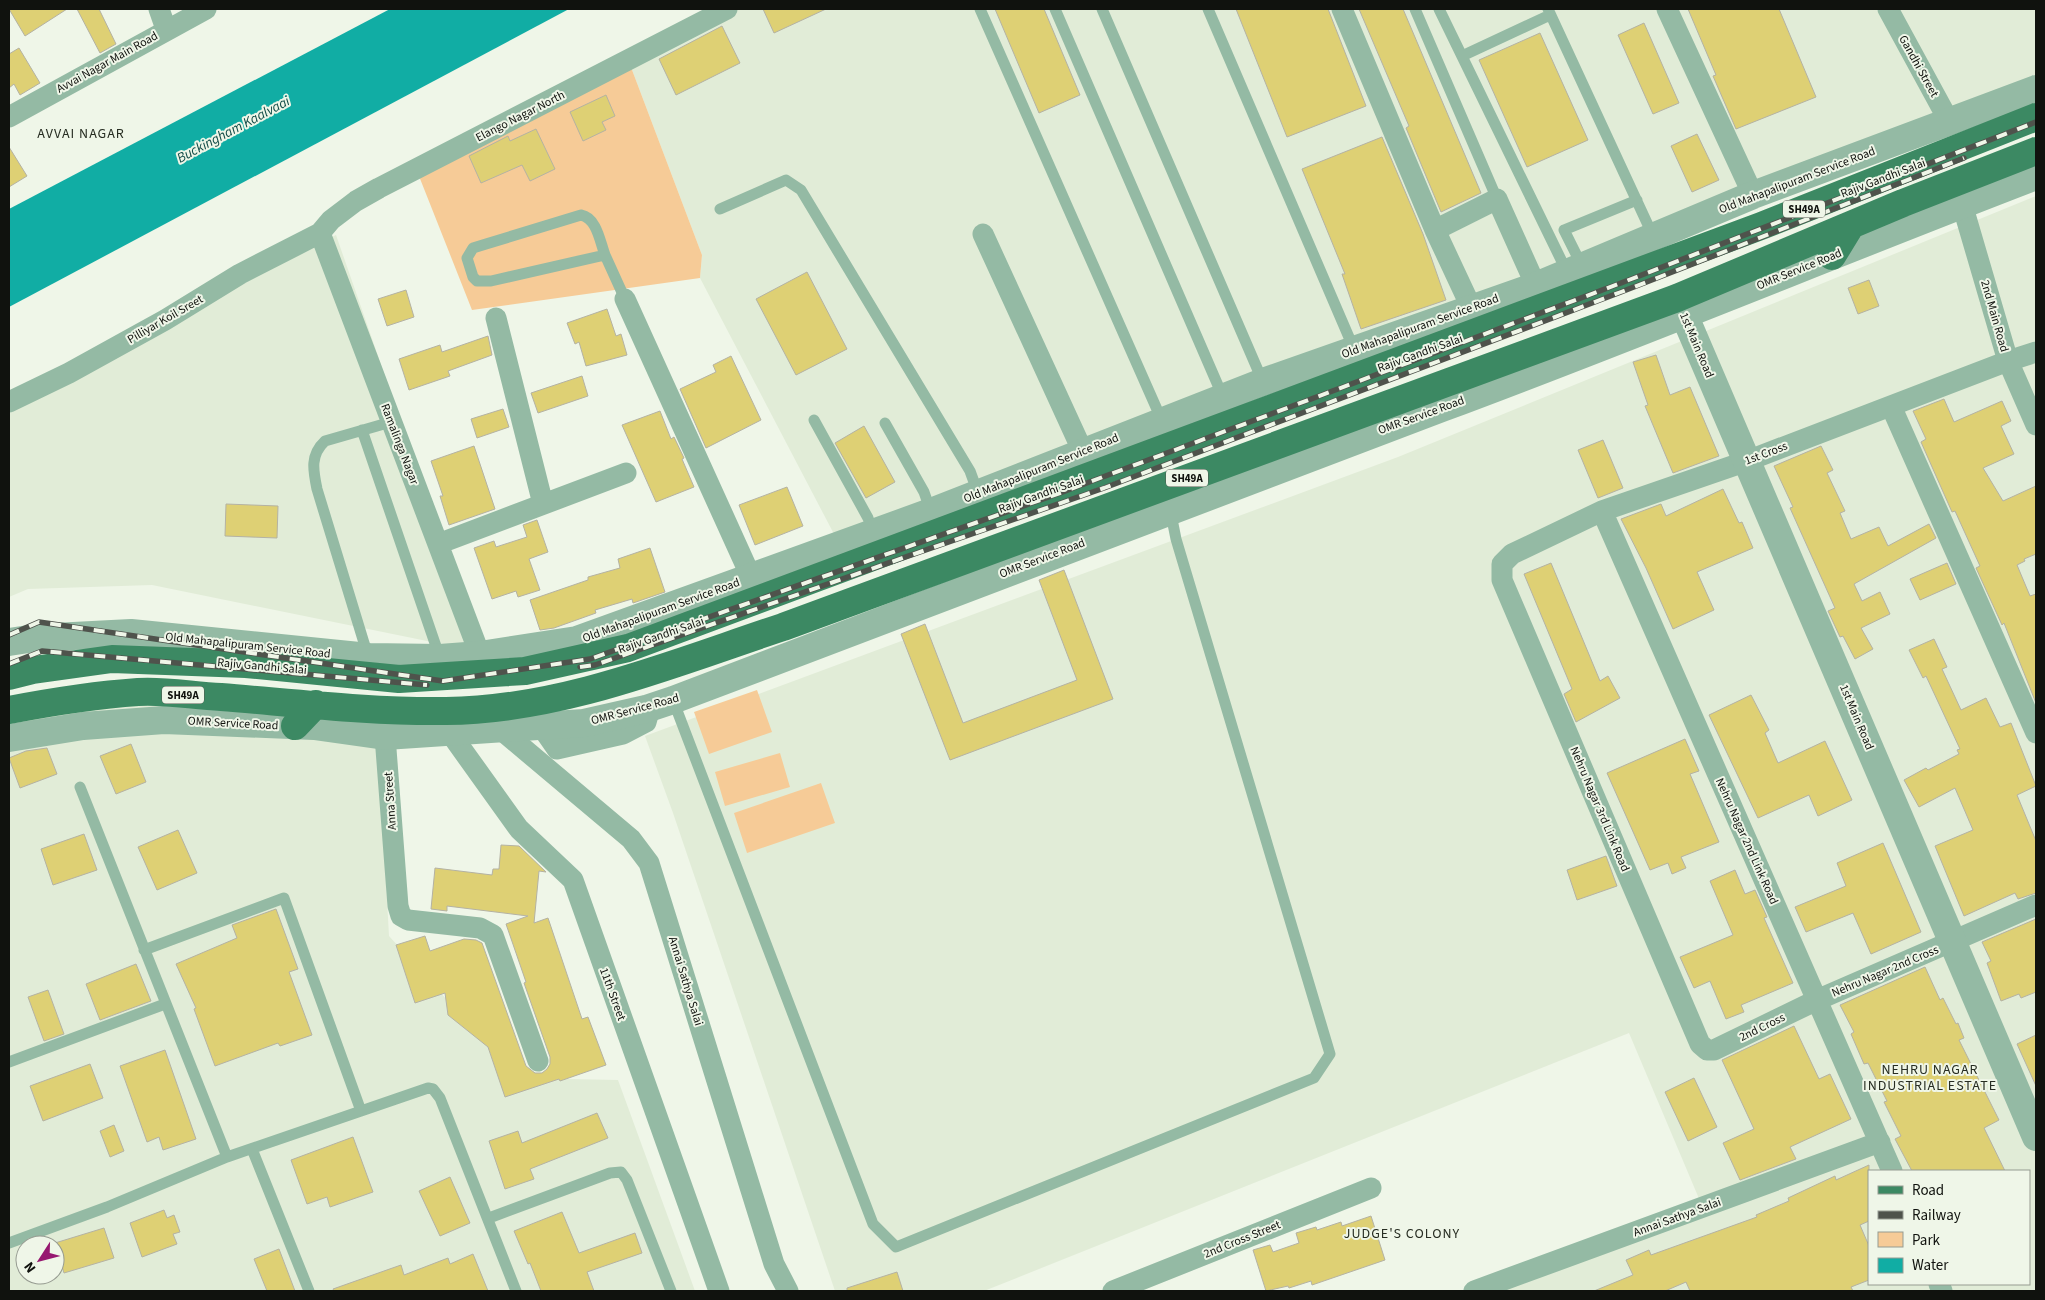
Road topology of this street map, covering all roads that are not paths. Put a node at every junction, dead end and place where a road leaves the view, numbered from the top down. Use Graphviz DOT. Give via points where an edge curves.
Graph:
graph roads {
  1 [pos="159,9"];
  2 [pos="206,9"];
  3 [pos="727,9"];
  4 [pos="980,9"];
  5 [pos="1055,9"];
  6 [pos="1102,9"];
  7 [pos="1208,9"];
  8 [pos="1342,9"];
  9 [pos="1415,9"];
  10 [pos="1439,9"];
  11 [pos="1667,9"];
  12 [pos="1888,9"];
  13 [pos="1549,12"];
  14 [pos="166,29"];
  15 [pos="1462,56"];
  16 [pos="2036,89"];
  17 [pos="9,117"];
  18 [pos="2036,117"];
  19 [pos="1950,123"];
  20 [pos="2036,151"];
  21 [pos="2036,176"];
  22 [pos="1753,195"];
  23 [pos="1497,199"];
  24 [pos="1637,200"];
  25 [pos="1962,204"];
  26 [pos="720,209"];
  27 [pos="1851,225"];
  28 [pos="1435,230"];
  29 [pos="1564,230"];
  30 [pos="320,233"];
  31 [pos="983,234"];
  32 [pos="1549,236"];
  33 [pos="1658,249"];
  34 [pos="605,255"];
  35 [pos="1832,256"];
  36 [pos="1573,278"];
  37 [pos="625,298"];
  38 [pos="1534,298"];
  39 [pos="1680,306"];
  40 [pos="1471,307"];
  41 [pos="496,318"];
  42 [pos="1587,341"];
  43 [pos="1354,350"];
  44 [pos="2036,352"];
  45 [pos="1550,355"];
  46 [pos="2008,360"];
  47 [pos="1263,382"];
  48 [pos="1224,399"];
  49 [pos="9,402"];
  50 [pos="1891,406"];
  51 [pos="814,420"];
  52 [pos="391,422"];
  53 [pos="885,423"];
  54 [pos="2036,425"];
  55 [pos="362,430"];
  56 [pos="1166,433"];
  57 [pos="1083,452"];
  58 [pos="1747,461"];
  59 [pos="626,473"];
  60 [pos="1060,487"];
  61 [pos="978,493"];
  62 [pos="543,504"];
  63 [pos="1170,509"];
  64 [pos="1602,510"];
  65 [pos="931,512"];
  66 [pos="1071,521"];
  67 [pos="873,532"];
  68 [pos="438,544"];
  69 [pos="1502,564"];
  70 [pos="751,578"];
  71 [pos="9,642"];
  72 [pos="369,657"];
  73 [pos="464,661"];
  74 [pos="9,676"];
  75 [pos="316,704"];
  76 [pos="661,704"];
  77 [pos="9,710"];
  78 [pos="295,726"];
  79 [pos="499,728"];
  80 [pos="448,730"];
  81 [pos="2036,733"];
  82 [pos="385,736"];
  83 [pos="9,738"];
  84 [pos="80,787"];
  85 [pos="2036,905"];
  86 [pos="1954,942"];
  87 [pos="144,950"];
  88 [pos="1817,1000"];
  89 [pos="165,1004"];
  90 [pos="1706,1050"];
  91 [pos="538,1060"];
  92 [pos="9,1062"];
  93 [pos="361,1110"];
  94 [pos="2036,1137"];
  95 [pos="1880,1142"];
  96 [pos="252,1149"];
  97 [pos="227,1157"];
  98 [pos="1892,1170"];
  99 [pos="1371,1188"];
  100 [pos="489,1218"];
  101 [pos="9,1243"];
  102 [pos="309,1291"];
  103 [pos="516,1291"];
  104 [pos="671,1291"];
  105 [pos="719,1291"];
  106 [pos="788,1291"];
  107 [pos="1113,1291"];
  108 [pos="1474,1291"];
  1 -- 14 [label="street"];
  2 -- 14 [label="street, Avvai Nagar Main Road"];
  3 -- 30 [label="street, Elango Nagar North" via="379,188 331,220"];
  4 -- 56 [label="lane"];
  5 -- 48 [label="lane"];
  6 -- 47 [label="lane"];
  7 -- 43 [label="lane"];
  8 -- 28 [label="street"];
  9 -- 23 [label="lane"];
  10 -- 15 [label="lane"];
  11 -- 22 [label="street"];
  12 -- 19 [label="street, Gandhi Street"];
  13 -- 15 [label="lane"];
  13 -- 24 [label="lane"];
  14 -- 17 [label="street, Avvai Nagar Main Road"];
  15 -- 32 [label="lane"];
  16 -- 19 [label="street, Old Mahapalipuram Service Road"];
  18 -- 33 [label="main road, Rajiv Gandhi Salai / SH49A"];
  19 -- 22 [label="street, Old Mahapalipuram Service Road"];
  20 -- 27 [label="main road, SH49A"];
  21 -- 25 [label="street, OMR Service Road"];
  22 -- 33 [label="street, Old Mahapalipuram Service Road"];
  23 -- 28 [label="street"];
  23 -- 38 [label="street"];
  24 -- 29 [label="lane"];
  24 -- 33 [label="lane"];
  25 -- 35 [label="street, OMR Service Road"];
  25 -- 46 [label="street, 2nd Main Road"];
  26 -- 61 [label="lane" via="786,180 801,190 970,471"];
  27 -- 35 [label="main road"];
  27 -- 39 [label="main road, SH49A"];
  28 -- 40 [label="street"];
  29 -- 32 [label="lane"];
  29 -- 36 [label="lane"];
  30 -- 49 [label="street, Pilliyar Koil Sreet"];
  30 -- 52 [label="street, Ramalinga Nagar"];
  31 -- 57 [label="street"];
  32 -- 36 [label="lane"];
  33 -- 36 [label="main road, Rajiv Gandhi Salai / SH49A"];
  34 -- 34 [label="lane" via="593,223 581,215 473,248 467,258 477,281 491,281"];
  34 -- 37 [label="lane"];
  35 -- 39 [label="street, OMR Service Road"];
  36 -- 38 [label="main road, Rajiv Gandhi Salai / SH49A"];
  36 -- 42 [label="main road"];
  37 -- 70 [label="street"];
  38 -- 40 [label="street, Old Mahapalipuram Service Road"];
  38 -- 45 [label="main road"];
  38 -- 56 [label="main road, Rajiv Gandhi Salai / SH49A"];
  39 -- 42 [label="main road, SH49A"];
  39 -- 58 [label="street, 1st Main Road"];
  40 -- 43 [label="street, Old Mahapalipuram Service Road"];
  41 -- 62 [label="street"];
  42 -- 45 [label="main road, SH49A"];
  43 -- 47 [label="street, Old Mahapalipuram Service Road"];
  44 -- 46 [label="street, 1st Cross"];
  45 -- 63 [label="street, OMR Service Road"];
  45 -- 66 [label="main road, SH49A"];
  46 -- 50 [label="street, 1st Cross"];
  46 -- 54 [label="street, 2nd Main Road"];
  47 -- 48 [label="street, Old Mahapalipuram Service Road"];
  48 -- 56 [label="street, Old Mahapalipuram Service Road"];
  50 -- 58 [label="street, 1st Cross"];
  50 -- 81 [label="street"];
  51 -- 67 [label="lane"];
  52 -- 55 [label="lane"];
  52 -- 68 [label="street, Ramalinga Nagar"];
  53 -- 65 [label="lane" via="924,492"];
  55 -- 72 [label="lane" via="325,441 314,457 313,471"];
  55 -- 73 [label="lane"];
  56 -- 57 [label="street, Old Mahapalipuram Service Road"];
  56 -- 60 [label="main road, Rajiv Gandhi Salai / SH49A"];
  57 -- 61 [label="street, Old Mahapalipuram Service Road"];
  58 -- 64 [label="street, 1st Cross"];
  58 -- 86 [label="street, 1st Main Road"];
  59 -- 62 [label="street"];
  60 -- 66 [label="main road"];
  60 -- 73 [label="main road, Rajiv Gandhi Salai / SH49A" via="628,648 525,671"];
  61 -- 65 [label="street, Old Mahapalipuram Service Road"];
  62 -- 68 [label="street"];
  63 -- 76 [label="street, OMR Service Road"];
  63 -- 76 [label="lane" via="1176,540 1330,1054 1314,1078 896,1247 873,1224"];
  64 -- 69 [label="street, 1st Cross" via="1512,554"];
  64 -- 88 [label="street, Nehru Nagar 2nd Link Road"];
  65 -- 67 [label="street, Old Mahapalipuram Service Road"];
  66 -- 75 [label="main road, SH49A" via="783,627 552,700 446,711"];
  67 -- 70 [label="street, Old Mahapalipuram Service Road"];
  68 -- 73 [label="street, Ramalinga Nagar"];
  69 -- 90 [label="street, Nehru Nagar 3rd Link Road" via="1502,580 1700,1044"];
  70 -- 73 [label="street, Old Mahapalipuram Service Road" via="577,640"];
  71 -- 72 [label="street, Old Mahapalipuram Service Road" via="131,633"];
  72 -- 73 [label="street, Old Mahapalipuram Service Road"];
  73 -- 74 [label="main road, Rajiv Gandhi Salai / SH49A" via="399,679 246,664 112,659"];
  75 -- 77 [label="main road, SH49A" via="140,692"];
  75 -- 78 [label="main road"];
  76 -- 79 [label="street, OMR Service Road" via="584,723"];
  78 -- 82 [label="street, OMR Service Road"];
  78 -- 83 [label="street, OMR Service Road" via="164,720 83,726"];
  79 -- 80 [label="street, OMR Service Road"];
  79 -- 106 [label="street, Annai Sathya Salai" via="632,839 649,863 774,1264"];
  80 -- 82 [label="street, OMR Service Road"];
  80 -- 105 [label="street, 11th Street" via="519,829 573,880"];
  82 -- 91 [label="street, Anna Street" via="401,916 408,920 480,928 493,935"];
  84 -- 87 [label="lane"];
  85 -- 86 [label="street"];
  86 -- 88 [label="street, Nehru Nagar 2nd Cross"];
  86 -- 94 [label="street, 1st Main Road"];
  87 -- 89 [label="lane"];
  87 -- 93 [label="lane" via="284,898"];
  88 -- 90 [label="street, 2nd Cross" via="1714,1050"];
  88 -- 95 [label="street, Nehru Nagar 2nd Link Road"];
  89 -- 92 [label="lane"];
  89 -- 97 [label="lane"];
  93 -- 96 [label="lane"];
  93 -- 100 [label="lane" via="423,1089 433,1089 440,1098"];
  95 -- 98 [label="street, Nehru Nagar 2nd Link Road"];
  95 -- 108 [label="street, Annai Sathya Salai"];
  96 -- 97 [label="lane"];
  96 -- 102 [label="lane"];
  97 -- 101 [label="lane"];
  99 -- 107 [label="street, 2nd Cross Street"];
  100 -- 103 [label="lane"];
  100 -- 104 [label="lane" via="610,1173 621,1172"];
}
